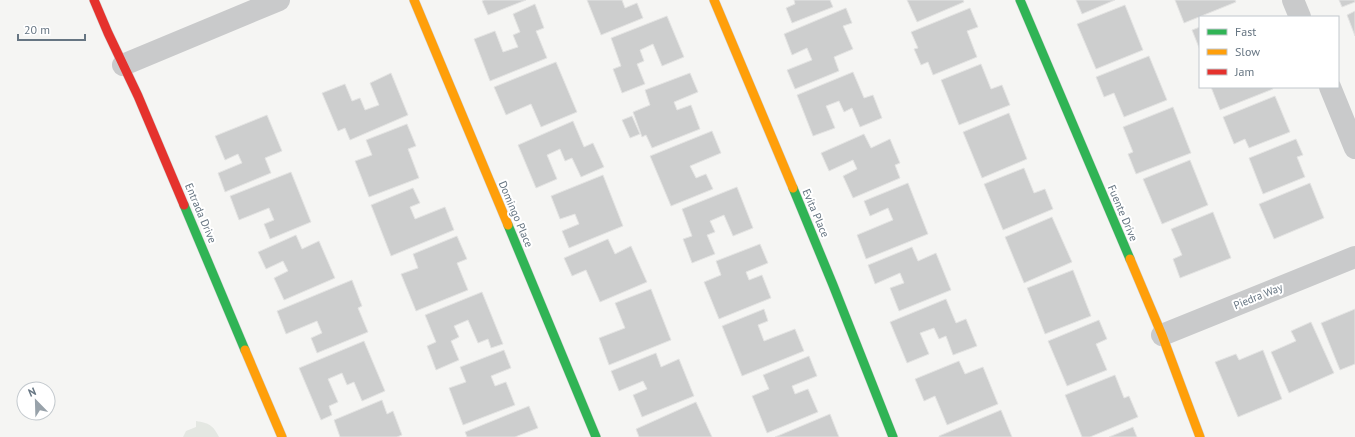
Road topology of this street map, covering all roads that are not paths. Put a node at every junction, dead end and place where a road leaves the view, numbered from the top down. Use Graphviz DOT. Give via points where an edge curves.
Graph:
graph roads {
  1 [pos="94,0"];
  2 [pos="279,0"];
  3 [pos="414,0"];
  4 [pos="714,0"];
  5 [pos="1020,0"];
  6 [pos="1293,0"];
  7 [pos="1300,16"];
  8 [pos="122,65"];
  9 [pos="1330,88"];
  10 [pos="1355,148"];
  11 [pos="1355,257"];
  12 [pos="1162,335"];
  13 [pos="282,437"];
  14 [pos="596,437"];
  15 [pos="893,437"];
  16 [pos="1200,437"];
  1 -- 8 [label="street, Entrada Drive"];
  2 -- 8 [label="street"];
  3 -- 14 [label="street, Domingo Place"];
  4 -- 15 [label="street, Evita Place" via="833,285"];
  5 -- 12 [label="street, Fuente Drive"];
  6 -- 7 [label="street"];
  8 -- 13 [label="street, Entrada Drive" via="138,96"];
  9 -- 10 [label="street"];
  11 -- 12 [label="street, Piedra Way"];
  12 -- 16 [label="street, Fuente Drive"];
}
